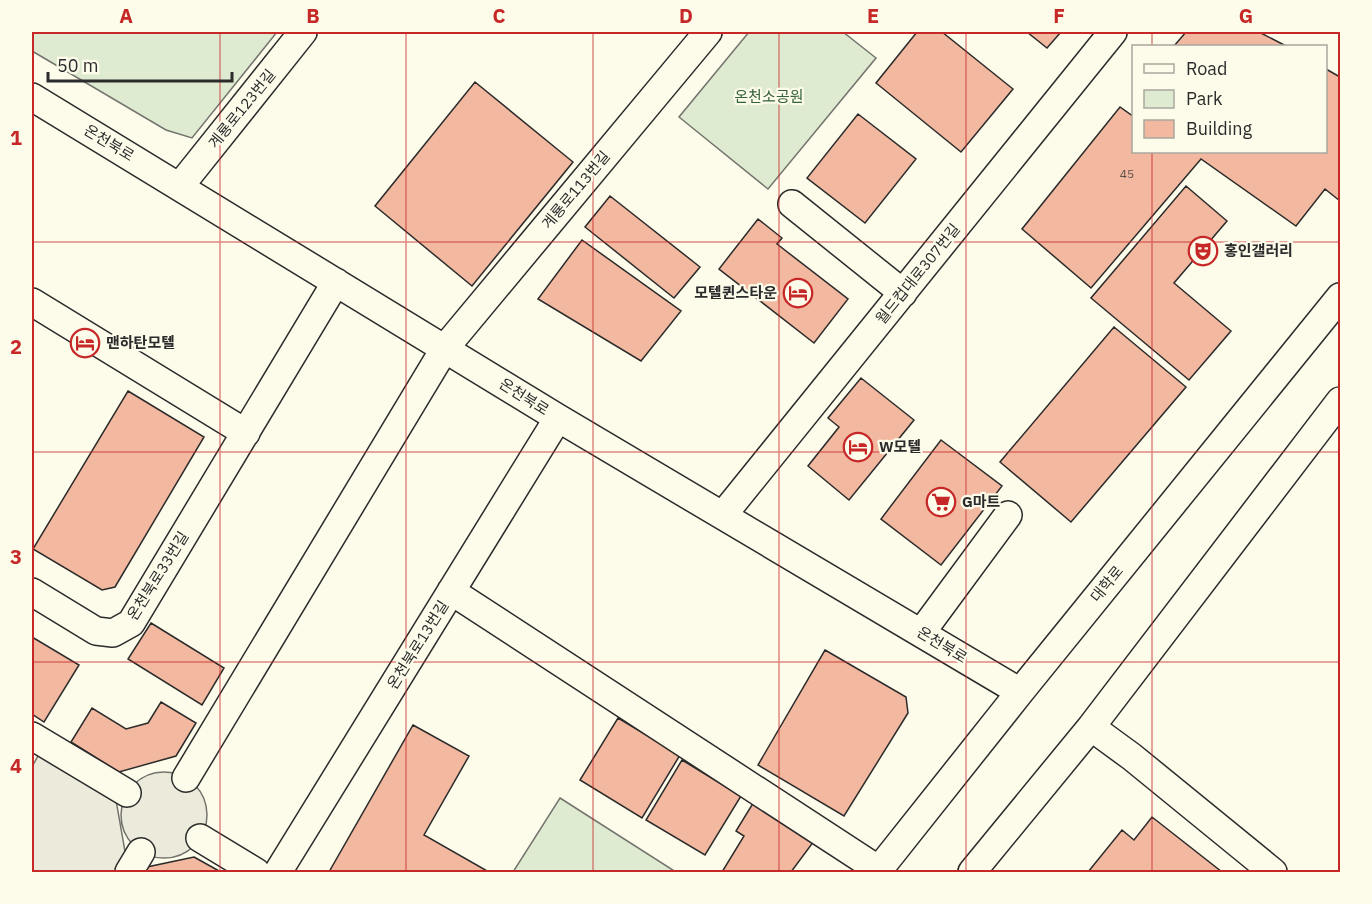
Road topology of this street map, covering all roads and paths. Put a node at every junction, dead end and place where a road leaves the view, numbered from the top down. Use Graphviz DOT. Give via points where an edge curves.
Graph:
graph roads {
  1 [pos="303,32"];
  2 [pos="708,32"];
  3 [pos="1113,32"];
  4 [pos="32,97"];
  5 [pos="180,186"];
  6 [pos="792,204"];
  7 [pos="336,282"];
  8 [pos="903,293"];
  9 [pos="1341,297"];
  10 [pos="32,302"];
  11 [pos="445,348"];
  12 [pos="1341,400"];
  13 [pos="558,418"];
  14 [pos="246,433"];
  15 [pos="723,515"];
  16 [pos="1008,515"];
  17 [pos="451,591"];
  18 [pos="32,592"];
  19 [pos="921,633"];
  20 [pos="1020,692"];
  21 [pos="1091,727"];
  22 [pos="32,736"];
  23 [pos="186,778"];
  24 [pos="127,793"];
  25 [pos="200,838"];
  26 [pos="878,871"];
  27 [pos="256,873"];
  28 [pos="278,873"];
  29 [pos="972,873"];
  30 [pos="1273,873"];
  1 -- 5 [label="street, 계룡로123번길"];
  2 -- 11 [label="street, 계룡로113번길"];
  3 -- 8 [label="street, 월드컵대로307번길"];
  4 -- 5 [label="street, 온천북로"];
  5 -- 7 [label="street, 온천북로"];
  6 -- 8 [label="street"];
  7 -- 11 [label="street, 온천북로"];
  7 -- 14 [label="street, 온천북로33번길"];
  8 -- 15 [label="street, 월드컵대로307번길"];
  9 -- 20 [label="street, 대학로"];
  10 -- 14 [label="street"];
  11 -- 13 [label="street, 온천북로"];
  11 -- 23 [label="street, 계룡로113번길"];
  12 -- 21 [label="street"];
  13 -- 15 [label="street, 온천북로"];
  13 -- 17 [label="street, 온천북로13번길"];
  14 -- 18 [label="street, 온천북로33번길" via="131,623 113,633 96,631"];
  15 -- 19 [label="street, 온천북로"];
  16 -- 19 [label="street"];
  17 -- 26 [label="street"];
  17 -- 28 [label="street, 온천북로13번길"];
  19 -- 20 [label="street, 온천북로"];
  20 -- 26 [label="street, 대학로"];
  21 -- 29 [label="street"];
  21 -- 30 [label="street"];
  22 -- 24 [label="street"];
  25 -- 27 [label="street"];
}
